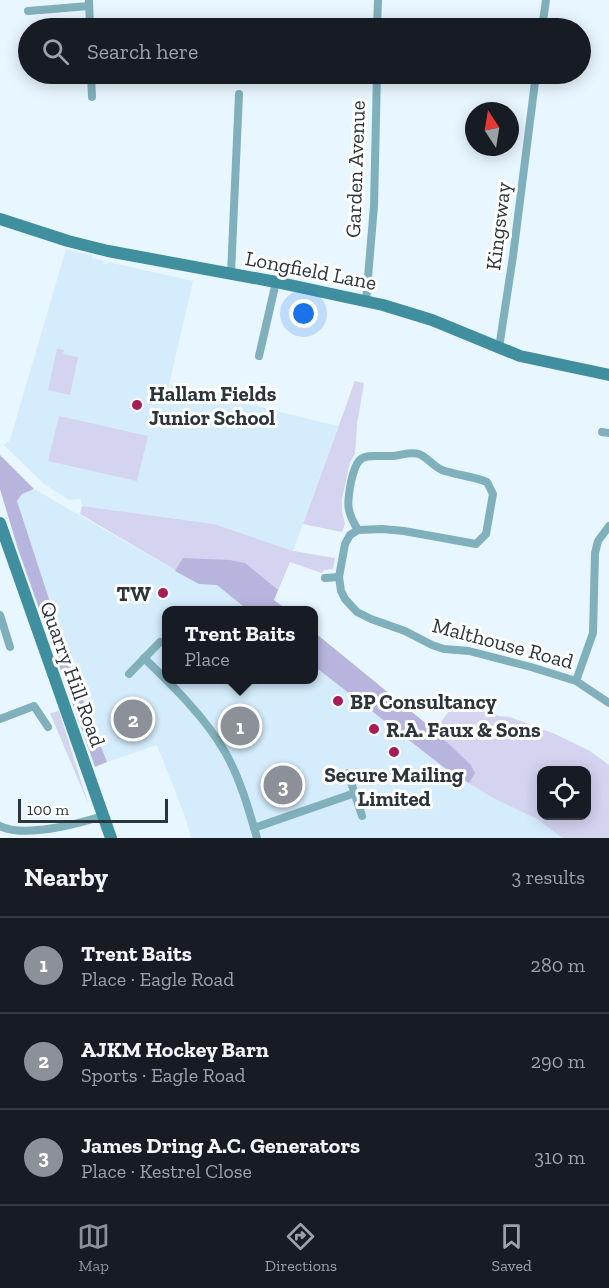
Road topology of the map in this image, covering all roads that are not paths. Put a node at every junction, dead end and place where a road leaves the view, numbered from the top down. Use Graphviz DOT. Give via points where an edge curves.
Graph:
graph roads {
  1 [pos="378,0"];
  2 [pos="546,0"];
  3 [pos="89,3"];
  4 [pos="28,10"];
  5 [pos="90,18"];
  6 [pos="377,18"];
  7 [pos="543,18"];
  8 [pos="376,84"];
  9 [pos="535,84"];
  10 [pos="92,87"];
  11 [pos="103,87"];
  12 [pos="239,94"];
  13 [pos="92,97"];
  14 [pos="0,219"];
  15 [pos="231,274"];
  16 [pos="276,282"];
  17 [pos="366,301"];
  18 [pos="499,348"];
  19 [pos="259,356"];
  20 [pos="609,375"];
  21 [pos="0,523"];
  22 [pos="609,526"];
  23 [pos="358,530"];
  24 [pos="339,577"];
  25 [pos="325,578"];
  26 [pos="0,615"];
  27 [pos="2,632"];
  28 [pos="160,642"];
  29 [pos="10,647"];
  30 [pos="144,658"];
  31 [pos="129,674"];
  32 [pos="162,677"];
  33 [pos="576,681"];
  34 [pos="169,684"];
  35 [pos="609,703"];
  36 [pos="0,719"];
  37 [pos="48,727"];
  38 [pos="348,773"];
  39 [pos="354,793"];
  40 [pos="103,816"];
  41 [pos="362,816"];
  42 [pos="0,826"];
  43 [pos="255,828"];
  44 [pos="111,838"];
  45 [pos="257,838"];
  1 -- 6 [label="street"];
  2 -- 7 [label="street"];
  3 -- 4 [label="street"];
  3 -- 5 [label="street"];
  8 -- 17 [label="street, Garden Avenue" via="373,222"];
  9 -- 18 [label="street, Kingsway"];
  10 -- 11 [label="street"];
  10 -- 13 [label="street"];
  12 -- 15 [label="street"];
  14 -- 15 [label="street, Longfield Lane" via="87,246"];
  15 -- 16 [label="street, Longfield Lane"];
  16 -- 17 [label="street, Longfield Lane"];
  16 -- 19 [label="street"];
  17 -- 18 [label="street, Longfield Lane" via="417,315"];
  18 -- 20 [label="street, Longfield Lane"];
  21 -- 40 [label="street, Quarry Hill Road"];
  22 -- 33 [label="street" via="595,553 593,633"];
  23 -- 23 [label="street" via="347,500 354,470 361,459 370,455 419,454 442,470 487,482 492,491 486,534 476,544 393,530"];
  23 -- 24 [label="street" via="346,540"];
  24 -- 25 [label="street"];
  24 -- 33 [label="street, Malthouse Road" via="345,599 370,619 444,649 469,651"];
  26 -- 27 [label="street"];
  27 -- 29 [label="street"];
  28 -- 30 [label="street"];
  30 -- 31 [label="street"];
  30 -- 32 [label="street"];
  33 -- 35 [label="street, Malthouse Road"];
  34 -- 43 [label="street" via="220,743"];
  36 -- 37 [label="street" via="34,706"];
  38 -- 39 [label="street"];
  39 -- 41 [label="street"];
  39 -- 43 [label="street"];
  40 -- 42 [label="street" via="34,832 17,833"];
  40 -- 44 [label="street, Quarry Hill Road"];
  43 -- 45 [label="street"];
}
